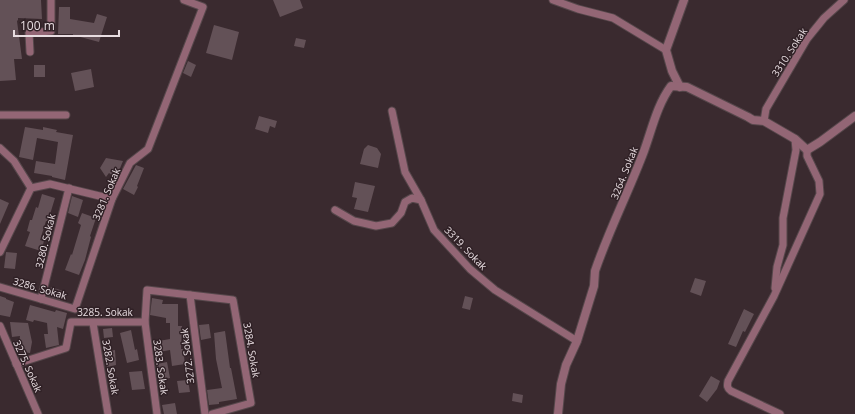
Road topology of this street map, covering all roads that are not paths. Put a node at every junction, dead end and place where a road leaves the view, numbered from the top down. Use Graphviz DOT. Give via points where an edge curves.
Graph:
graph roads {
  1 [pos="51,0"];
  2 [pos="184,0"];
  3 [pos="553,0"];
  4 [pos="684,0"];
  5 [pos="844,0"];
  6 [pos="569,3"];
  7 [pos="666,50"];
  8 [pos="30,52"];
  9 [pos="680,87"];
  10 [pos="392,112"];
  11 [pos="0,115"];
  12 [pos="66,115"];
  13 [pos="855,116"];
  14 [pos="764,121"];
  15 [pos="795,139"];
  16 [pos="0,148"];
  17 [pos="806,150"];
  18 [pos="30,188"];
  19 [pos="69,188"];
  20 [pos="112,199"];
  21 [pos="421,200"];
  22 [pos="335,210"];
  23 [pos="0,252"];
  24 [pos="0,287"];
  25 [pos="190,295"];
  26 [pos="774,296"];
  27 [pos="41,298"];
  28 [pos="233,300"];
  29 [pos="75,309"];
  30 [pos="145,322"];
  31 [pos="93,323"];
  32 [pos="0,326"];
  33 [pos="577,342"];
  34 [pos="16,364"];
  35 [pos="38,414"];
  36 [pos="108,414"];
  37 [pos="157,414"];
  38 [pos="205,414"];
  39 [pos="212,414"];
  40 [pos="558,414"];
  41 [pos="780,414"];
  1 -- 8 [label="street" via="51,30 29,33"];
  2 -- 20 [label="street, 3281. Sokak" via="203,7 148,149 130,163"];
  3 -- 6 [label="street"];
  4 -- 7 [label="street"];
  5 -- 14 [label="street, 3310. Sokak" via="824,18 807,39 766,109"];
  6 -- 7 [label="street" via="613,18"];
  7 -- 9 [label="street"];
  9 -- 14 [label="street" via="687,87 753,120"];
  9 -- 33 [label="street, 3264. Sokak" via="671,86 664,95 598,262 594,286"];
  10 -- 21 [label="street, 3319. Sokak" via="405,172"];
  11 -- 12 [label="street"];
  13 -- 17 [label="street"];
  14 -- 15 [label="street"];
  15 -- 17 [label="street"];
  15 -- 26 [label="street" via="796,150 783,218 783,245 777,267"];
  16 -- 18 [label="street" via="14,161"];
  17 -- 26 [label="street" via="819,181 820,194"];
  18 -- 19 [label="street" via="50,184"];
  18 -- 23 [label="street"];
  19 -- 20 [label="street"];
  19 -- 27 [label="street, 3280. Sokak"];
  20 -- 29 [label="street, 3281. Sokak"];
  21 -- 22 [label="street" via="412,198 405,202 392,223 376,226 354,221"];
  21 -- 33 [label="street, 3319. Sokak" via="434,230 470,269 495,290"];
  24 -- 27 [label="street, 3286. Sokak"];
  25 -- 28 [label="street, 3285. Sokak"];
  25 -- 30 [label="street, 3285. Sokak" via="147,290"];
  25 -- 38 [label="street, 3272. Sokak"];
  26 -- 41 [label="street" via="727,385 731,391"];
  27 -- 29 [label="street, 3286. Sokak"];
  28 -- 39 [label="street, 3284. Sokak" via="251,403"];
  30 -- 31 [label="street, 3285. Sokak"];
  30 -- 37 [label="street, 3283. Sokak"];
  31 -- 34 [label="street, 3285. Sokak" via="72,322 66,348"];
  31 -- 36 [label="street, 3282. Sokak"];
  32 -- 34 [label="street, 3275. Sokak"];
  33 -- 40 [label="street, 3264. Sokak" via="566,365"];
  34 -- 35 [label="street, 3275. Sokak"];
}
